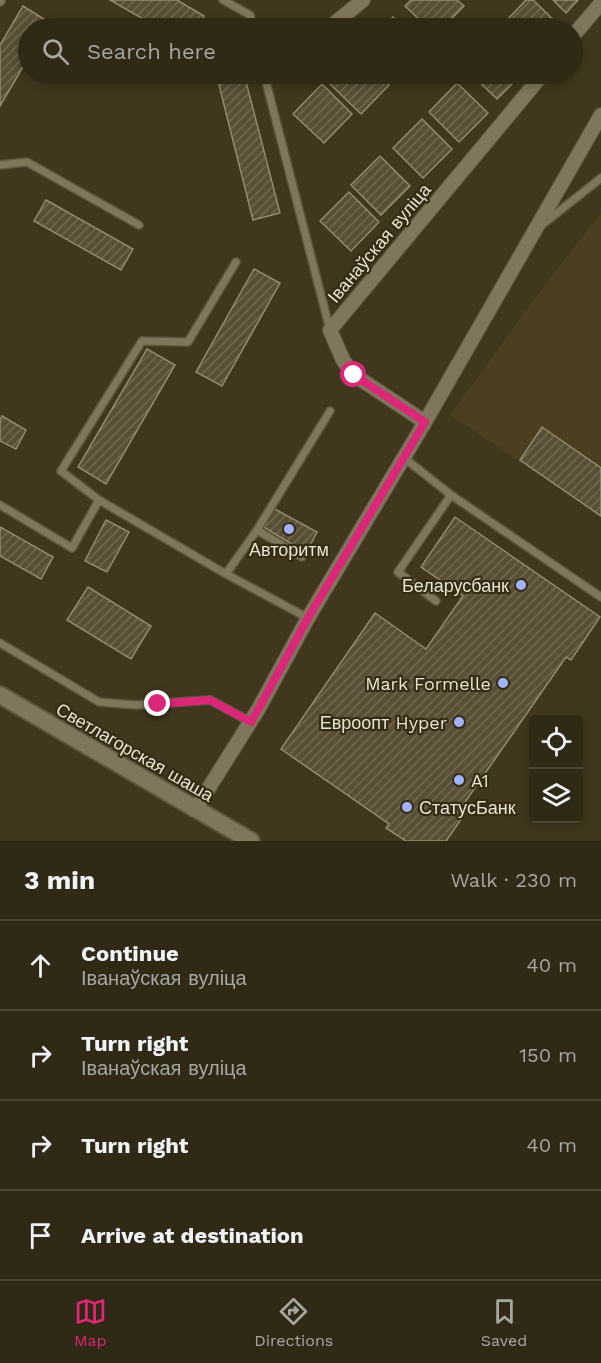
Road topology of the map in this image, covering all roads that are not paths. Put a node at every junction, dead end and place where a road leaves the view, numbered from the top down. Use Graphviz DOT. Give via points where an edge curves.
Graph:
graph roads {
  1 [pos="223,0"];
  2 [pos="363,0"];
  3 [pos="601,3"];
  4 [pos="251,18"];
  5 [pos="341,18"];
  6 [pos="583,25"];
  7 [pos="267,84"];
  8 [pos="535,84"];
  9 [pos="601,115"];
  10 [pos="0,165"];
  11 [pos="601,178"];
  12 [pos="139,225"];
  13 [pos="536,229"];
  14 [pos="236,262"];
  15 [pos="330,330"];
  16 [pos="330,411"];
  17 [pos="425,422"];
  18 [pos="403,457"];
  19 [pos="451,495"];
  20 [pos="99,500"];
  21 [pos="0,505"];
  22 [pos="257,530"];
  23 [pos="302,557"];
  24 [pos="226,574"];
  25 [pos="601,597"];
  26 [pos="436,601"];
  27 [pos="308,618"];
  28 [pos="0,643"];
  29 [pos="0,695"];
  30 [pos="251,722"];
  31 [pos="195,810"];
  32 [pos="251,841"];
  1 -- 4 [label="lane"];
  2 -- 5 [label="street"];
  3 -- 6 [label="street"];
  7 -- 15 [label="lane"];
  8 -- 15 [label="street, Іванаўская вуліца"];
  9 -- 13 [label="street"];
  10 -- 12 [label="lane" via="27,162"];
  11 -- 13 [label="lane"];
  13 -- 17 [label="street"];
  14 -- 20 [label="lane" via="188,342 142,341 61,471"];
  15 -- 17 [label="street, Іванаўская вуліца" via="354,375"];
  16 -- 22 [label="lane"];
  17 -- 18 [label="street"];
  18 -- 19 [label="lane"];
  18 -- 27 [label="street"];
  19 -- 25 [label="lane"];
  19 -- 26 [label="lane" via="398,572"];
  20 -- 21 [label="lane" via="72,548"];
  20 -- 24 [label="lane"];
  22 -- 23 [label="lane"];
  22 -- 24 [label="lane"];
  24 -- 27 [label="lane"];
  27 -- 30 [label="street"];
  28 -- 30 [label="lane" via="99,702 135,705 210,700"];
  29 -- 31 [label="main road, Светлагорская шаша"];
  30 -- 31 [label="street"];
  31 -- 32 [label="main road, Светлагорская шаша"];
}
